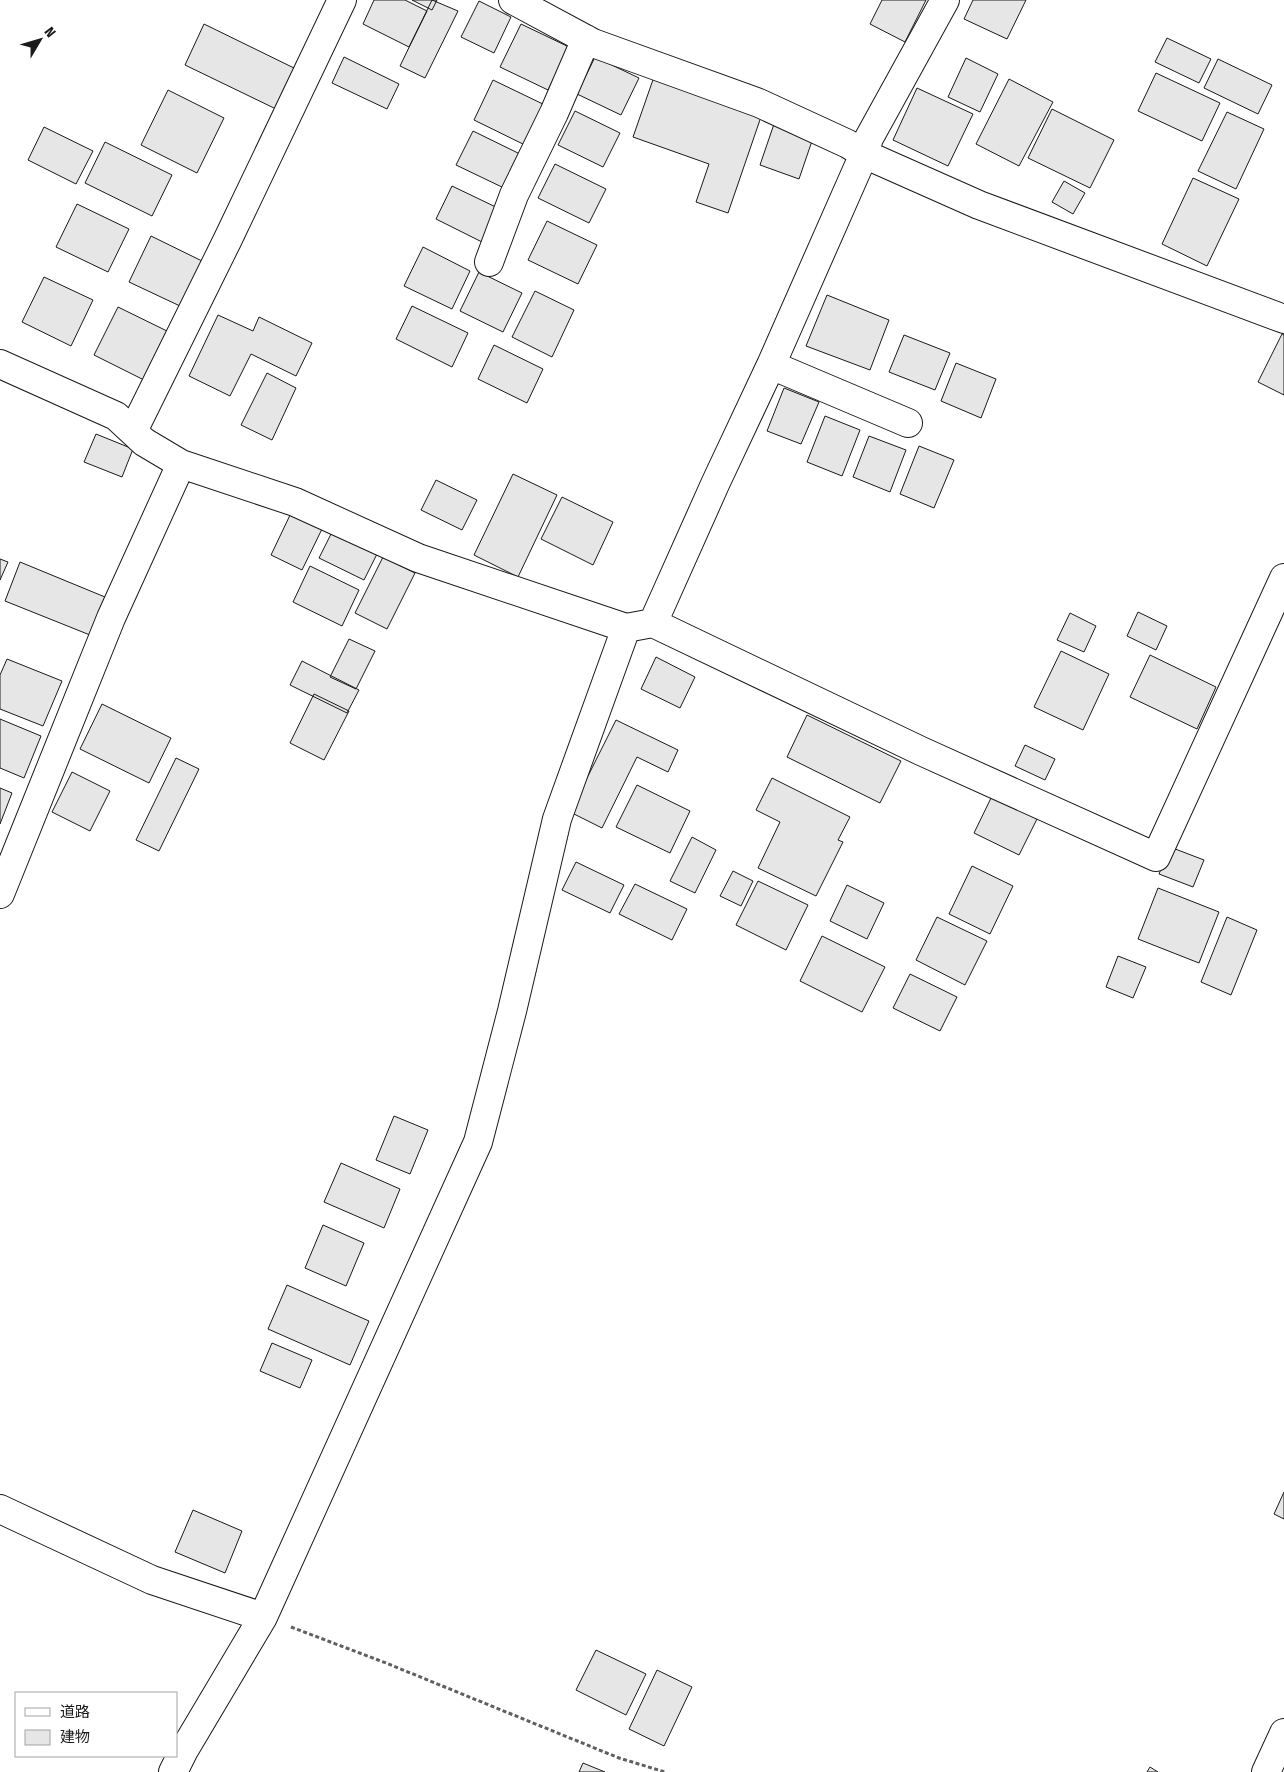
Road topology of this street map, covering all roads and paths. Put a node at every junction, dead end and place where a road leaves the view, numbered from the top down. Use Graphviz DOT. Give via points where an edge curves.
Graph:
graph roads {
  1 [pos="342,0"];
  2 [pos="513,0"];
  3 [pos="945,0"];
  4 [pos="586,39"];
  5 [pos="864,154"];
  6 [pos="489,262"];
  7 [pos="1284,319"];
  8 [pos="0,364"];
  9 [pos="771,364"];
  10 [pos="908,423"];
  11 [pos="133,431"];
  12 [pos="181,464"];
  13 [pos="1284,578"];
  14 [pos="653,623"];
  15 [pos="626,628"];
  16 [pos="0,894"];
  17 [pos="0,1509"];
  18 [pos="264,1617"];
  19 [pos="1284,1733"];
  20 [pos="173,1772"];
  21 [pos="665,1772"];
  22 [pos="1266,1772"];
  1 -- 11 [label="street" via="228,241"];
  2 -- 4 [label="street"];
  3 -- 5 [label="street" via="869,138"];
  4 -- 5 [label="street" via="759,103"];
  4 -- 6 [label="street" via="514,195"];
  5 -- 7 [label="street" via="979,205"];
  5 -- 9 [label="street"];
  8 -- 11 [label="street" via="116,416"];
  9 -- 10 [label="street"];
  9 -- 14 [label="street"];
  11 -- 12 [label="street" via="144,442"];
  12 -- 15 [label="street" via="295,502 418,558"];
  12 -- 16 [label="street" via="111,618"];
  13 -- 14 [label="street" via="1156,857 921,752"];
  14 -- 15 [label="street"];
  15 -- 18 [label="street" via="558,819 478,1142"];
  17 -- 18 [label="street" via="152,1580"];
  18 -- 20 [label="street"];
  18 -- 21 [label="path" via="619,1758"];
  19 -- 22 [label="street"];
}
